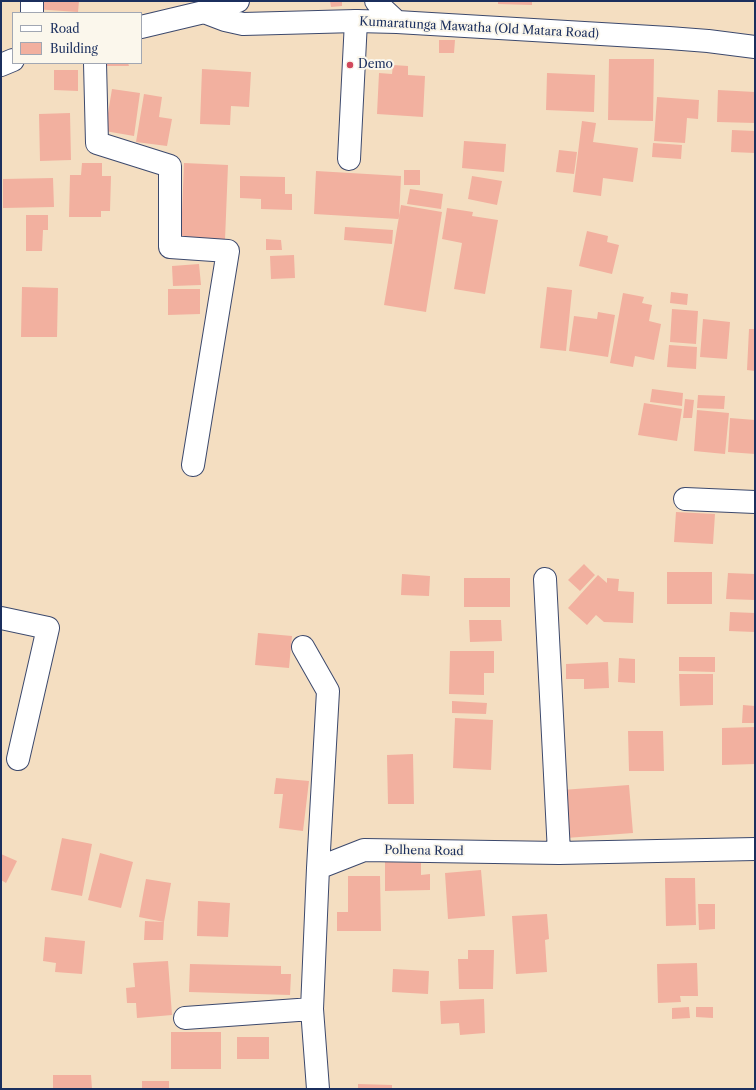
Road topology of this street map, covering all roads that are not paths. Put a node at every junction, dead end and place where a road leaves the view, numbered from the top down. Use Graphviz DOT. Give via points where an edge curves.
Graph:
graph roads {
  1 [pos="32,1"];
  2 [pos="238,1"];
  3 [pos="376,1"];
  4 [pos="204,6"];
  5 [pos="32,12"];
  6 [pos="356,21"];
  7 [pos="397,22"];
  8 [pos="142,27"];
  9 [pos="755,47"];
  10 [pos="12,60"];
  11 [pos="1,64"];
  12 [pos="95,64"];
  13 [pos="349,159"];
  14 [pos="193,465"];
  15 [pos="685,498"];
  16 [pos="755,502"];
  17 [pos="545,579"];
  18 [pos="1,618"];
  19 [pos="303,647"];
  20 [pos="18,759"];
  21 [pos="755,849"];
  22 [pos="559,853"];
  23 [pos="318,868"];
  24 [pos="312,1008"];
  25 [pos="185,1018"];
  26 [pos="318,1089"];
  1 -- 5 [label="main road"];
  2 -- 4 [label="main road"];
  3 -- 7 [label="main road"];
  4 -- 6 [label="main road, Kumaratunga Mawatha (Old Matara Road)" via="225,20 243,24"];
  4 -- 8 [label="main road"];
  6 -- 7 [label="main road, Kumaratunga Mawatha (Old Matara Road)"];
  6 -- 13 [label="main road"];
  7 -- 9 [label="main road, Kumaratunga Mawatha (Old Matara Road)" via="669,38"];
  10 -- 11 [label="main road"];
  12 -- 14 [label="main road" via="97,143 170,166 170,247 228,251"];
  15 -- 16 [label="main road"];
  17 -- 22 [label="main road"];
  18 -- 20 [label="main road" via="48,628"];
  19 -- 23 [label="main road" via="328,691"];
  21 -- 22 [label="main road, Polhena Road"];
  22 -- 23 [label="main road, Polhena Road" via="364,850"];
  23 -- 24 [label="main road"];
  24 -- 25 [label="main road"];
  24 -- 26 [label="main road"];
}
